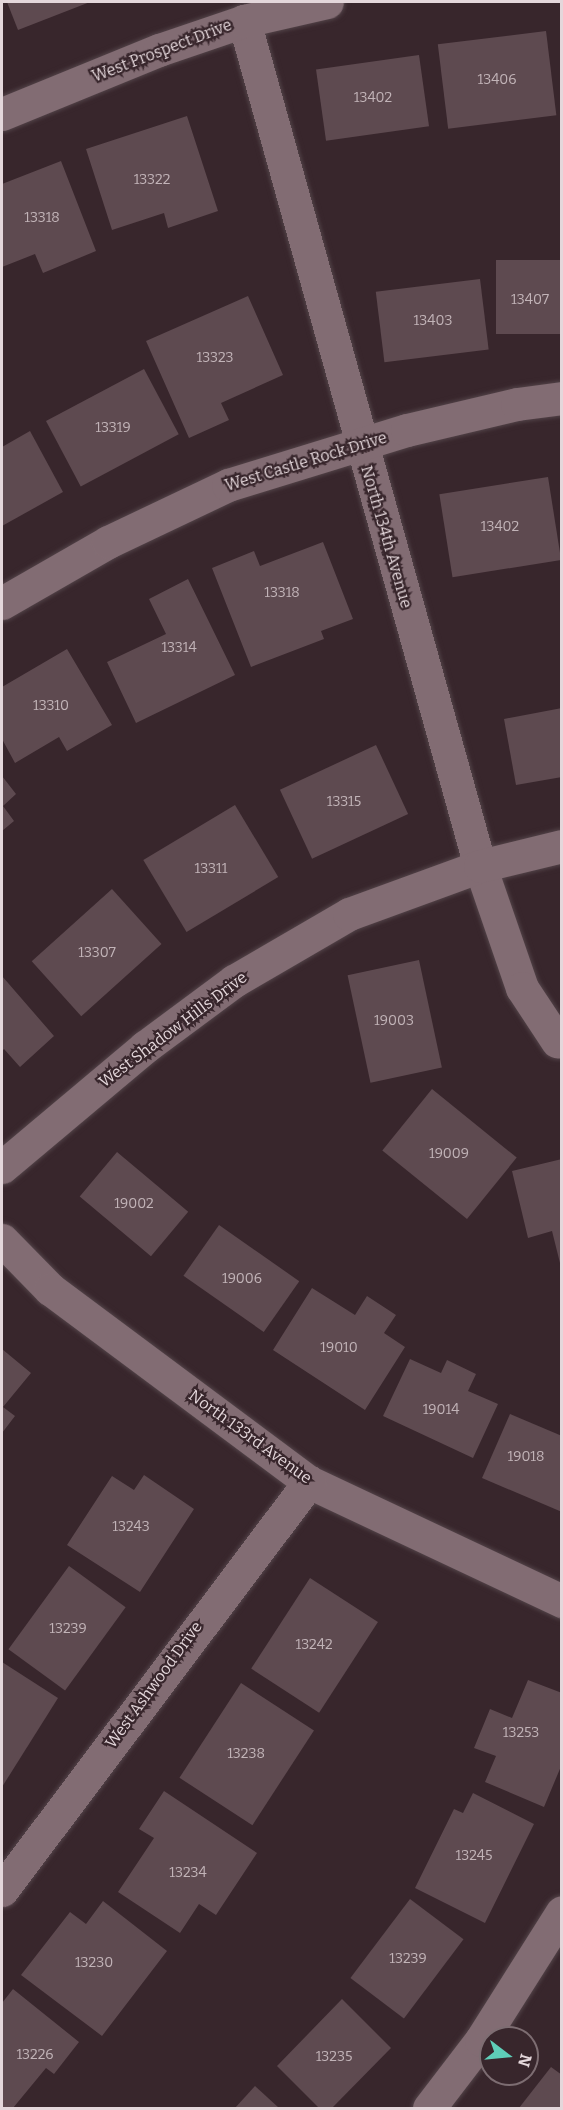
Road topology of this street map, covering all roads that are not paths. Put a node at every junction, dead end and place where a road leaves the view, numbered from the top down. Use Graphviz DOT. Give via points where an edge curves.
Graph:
graph roads {
  1 [pos="327,2"];
  2 [pos="244,21"];
  3 [pos="2,114"];
  4 [pos="561,398"];
  5 [pos="360,446"];
  6 [pos="2,603"];
  7 [pos="561,846"];
  8 [pos="480,866"];
  9 [pos="557,1041"];
  10 [pos="2,1167"];
  11 [pos="2,1240"];
  12 [pos="309,1482"];
  13 [pos="561,1601"];
  14 [pos="2,1890"];
  15 [pos="561,1912"];
  16 [pos="429,2109"];
  1 -- 2 [label="street, West Prospect Drive"];
  2 -- 3 [label="street, West Prospect Drive" via="159,50"];
  2 -- 5 [label="street, North 134th Avenue"];
  4 -- 5 [label="street, West Castle Rock Drive" via="517,404"];
  5 -- 6 [label="street, West Castle Rock Drive" via="228,485 108,542"];
  5 -- 8 [label="street, North 134th Avenue"];
  7 -- 8 [label="street, West Shadow Hills Drive"];
  8 -- 9 [label="street, North 134th Avenue" via="522,988"];
  8 -- 10 [label="street, West Shadow Hills Drive" via="349,914 234,981 145,1047"];
  11 -- 12 [label="street, North 133rd Avenue" via="50,1289"];
  12 -- 13 [label="street, North 133rd Avenue"];
  12 -- 14 [label="street, West Ashwood Drive"];
  15 -- 16 [label="street" via="481,2040"];
}
